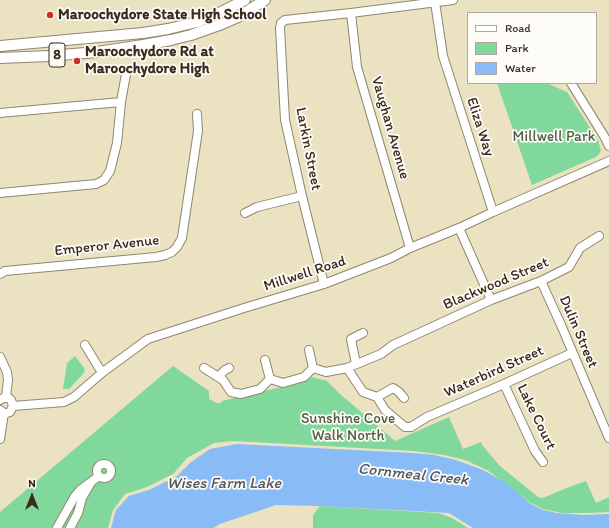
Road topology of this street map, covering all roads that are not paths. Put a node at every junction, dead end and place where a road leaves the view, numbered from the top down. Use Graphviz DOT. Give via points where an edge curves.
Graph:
graph roads {
  1 [pos="245,0"];
  2 [pos="265,0"];
  3 [pos="453,0"];
  4 [pos="435,2"];
  5 [pos="351,13"];
  6 [pos="0,46"];
  7 [pos="0,58"];
  8 [pos="126,74"];
  9 [pos="572,84"];
  10 [pos="122,102"];
  11 [pos="0,113"];
  12 [pos="197,114"];
  13 [pos="609,146"];
  14 [pos="609,161"];
  15 [pos="0,193"];
  16 [pos="302,196"];
  17 [pos="493,212"];
  18 [pos="245,213"];
  19 [pos="459,228"];
  20 [pos="599,236"];
  21 [pos="410,248"];
  22 [pos="0,274"];
  23 [pos="541,281"];
  24 [pos="324,284"];
  25 [pos="491,300"];
  26 [pos="363,333"];
  27 [pos="85,345"];
  28 [pos="309,350"];
  29 [pos="572,353"];
  30 [pos="0,357"];
  31 [pos="265,360"];
  32 [pos="356,364"];
  33 [pos="204,368"];
  34 [pos="229,368"];
  35 [pos="313,368"];
  36 [pos="346,368"];
  37 [pos="103,372"];
  38 [pos="218,377"];
  39 [pos="270,379"];
  40 [pos="504,384"];
  41 [pos="377,396"];
  42 [pos="404,398"];
  43 [pos="3,399"];
  44 [pos="13,406"];
  45 [pos="2,412"];
  46 [pos="609,438"];
  47 [pos="0,439"];
  48 [pos="543,462"];
  49 [pos="99,476"];
  50 [pos="90,483"];
  51 [pos="57,528"];
  52 [pos="70,528"];
  1 -- 6 [label="main road, 8" via="197,22 168,29"];
  2 -- 7 [label="main road, 8" via="222,24 171,40 97,52"];
  3 -- 4 [label="street"];
  4 -- 5 [label="street"];
  4 -- 17 [label="street, Eliza Way" via="443,56"];
  5 -- 16 [label="street, Larkin Street" via="285,20 281,23 285,120"];
  5 -- 21 [label="street, Vaughan Avenue" via="358,67"];
  8 -- 10 [label="street"];
  9 -- 13 [label="street"];
  10 -- 11 [label="street"];
  10 -- 15 [label="street" via="117,143 110,171 104,180 96,184"];
  12 -- 22 [label="street, Emperor Avenue" via="198,131 182,238 172,252 156,257 5,271"];
  14 -- 17 [label="street, Millwell Road"];
  16 -- 18 [label="street" via="257,207"];
  16 -- 24 [label="street, Larkin Street"];
  17 -- 19 [label="street, Millwell Road"];
  19 -- 21 [label="street, Millwell Road"];
  19 -- 25 [label="street"];
  20 -- 23 [label="street, Blackwood Street" via="580,248 569,267"];
  21 -- 24 [label="street, Millwell Road" via="392,258"];
  23 -- 25 [label="street, Blackwood Street"];
  23 -- 29 [label="street, Dulin Street"];
  24 -- 37 [label="street, Millwell Road" via="148,339"];
  25 -- 32 [label="street, Blackwood Street"];
  26 -- 32 [label="street" via="351,339"];
  27 -- 37 [label="street"];
  28 -- 35 [label="street"];
  29 -- 40 [label="street, Waterbird Street"];
  29 -- 46 [label="street, Dulin Street"];
  30 -- 43 [label="street" via="8,380"];
  31 -- 39 [label="street"];
  32 -- 36 [label="street, Blackwood Street"];
  33 -- 38 [label="street"];
  34 -- 38 [label="street"];
  35 -- 36 [label="street, Blackwood Street" via="326,372"];
  35 -- 39 [label="street" via="304,377 283,383"];
  36 -- 41 [label="street" via="363,392"];
  37 -- 44 [label="street, Millwell Road" via="74,398 64,402"];
  38 -- 39 [label="street" via="231,392 241,394 260,389"];
  40 -- 41 [label="street, Waterbird Street" via="427,417 411,427 405,427 385,410"];
  40 -- 48 [label="street, Lake Court" via="535,451"];
  41 -- 42 [label="street" via="393,388"];
  43 -- 44 [label="street" via="12,400"];
  44 -- 45 [label="street" via="10,412"];
  45 -- 47 [label="street"];
  49 -- 50 [label="street"];
  50 -- 51 [label="street" via="75,496"];
  50 -- 52 [label="street"];
}
